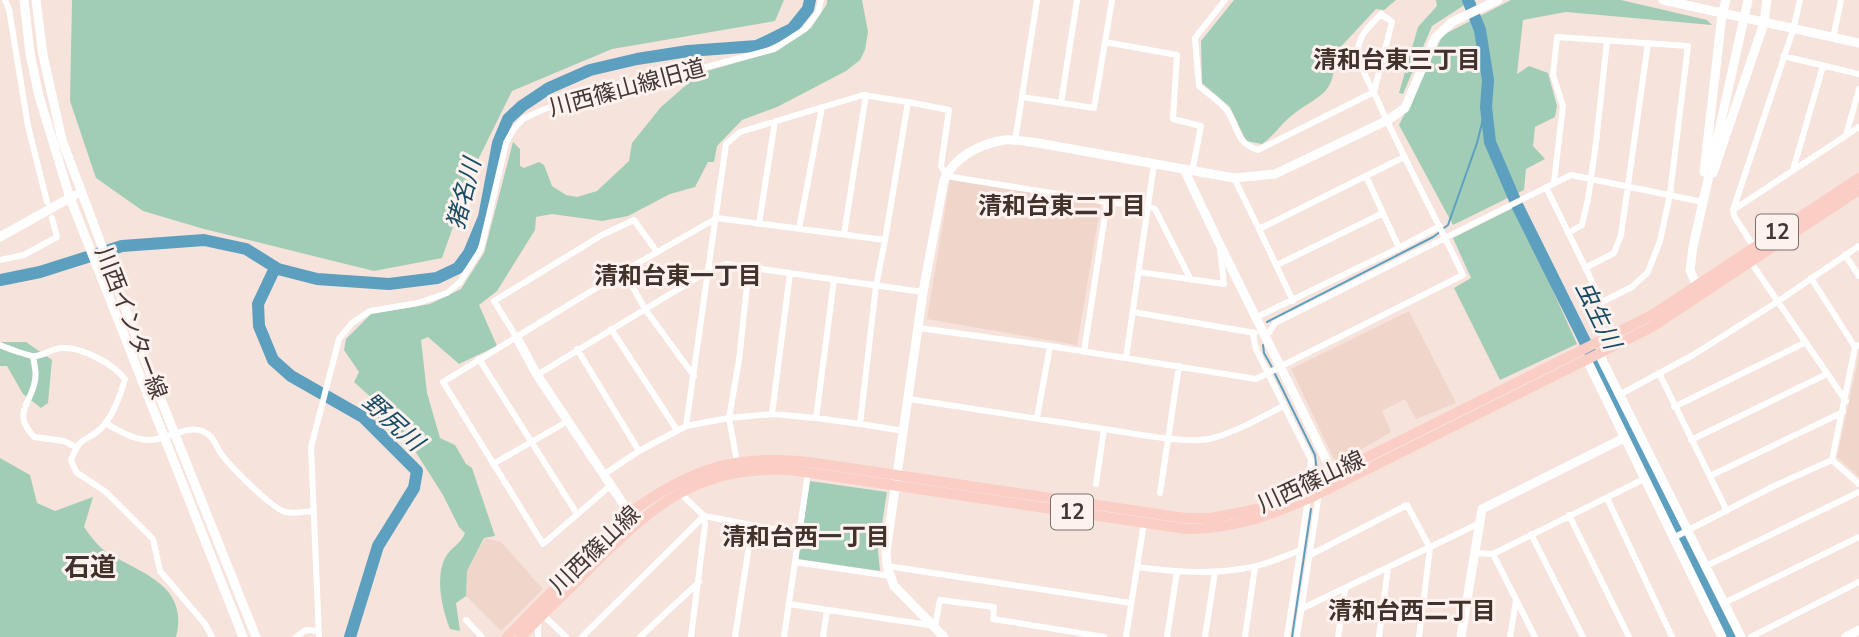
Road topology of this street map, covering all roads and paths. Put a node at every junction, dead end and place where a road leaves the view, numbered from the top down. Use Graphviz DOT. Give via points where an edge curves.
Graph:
graph roads {
  1 [pos="5,0"];
  2 [pos="24,0"];
  3 [pos="36,0"];
  4 [pos="821,0"];
  5 [pos="1037,0"];
  6 [pos="1077,0"];
  7 [pos="1112,0"];
  8 [pos="1226,0"];
  9 [pos="1497,0"];
  10 [pos="1663,0"];
  11 [pos="1726,0"];
  12 [pos="1748,0"];
  13 [pos="1767,0"];
  14 [pos="1800,0"];
  15 [pos="1841,0"];
  16 [pos="1692,3"];
  17 [pos="1722,15"];
  18 [pos="1764,23"];
  19 [pos="1793,30"];
  20 [pos="1833,38"];
  21 [pos="1607,41"];
  22 [pos="1105,42"];
  23 [pos="1648,43"];
  24 [pos="1859,43"];
  25 [pos="1783,56"];
  26 [pos="1822,66"];
  27 [pos="1859,74"];
  28 [pos="1859,89"];
  29 [pos="1374,92"];
  30 [pos="866,96"];
  31 [pos="1022,97"];
  32 [pos="908,103"];
  33 [pos="1061,103"];
  34 [pos="822,107"];
  35 [pos="775,121"];
  36 [pos="1387,121"];
  37 [pos="1859,127"];
  38 [pos="1846,135"];
  39 [pos="1015,141"];
  40 [pos="1404,157"];
  41 [pos="1154,164"];
  42 [pos="1793,170"];
  43 [pos="1189,171"];
  44 [pos="946,176"];
  45 [pos="1366,176"];
  46 [pos="1234,178"];
  47 [pos="1859,178"];
  48 [pos="1591,179"];
  49 [pos="1554,182"];
  50 [pos="1629,186"];
  51 [pos="1546,187"];
  52 [pos="1859,190"];
  53 [pos="80,192"];
  54 [pos="1670,194"];
  55 [pos="70,198"];
  56 [pos="1703,200"];
  57 [pos="47,202"];
  58 [pos="1107,202"];
  59 [pos="1148,206"];
  60 [pos="1733,210"];
  61 [pos="1383,213"];
  62 [pos="52,218"];
  63 [pos="717,218"];
  64 [pos="759,224"];
  65 [pos="799,229"];
  66 [pos="1259,229"];
  67 [pos="89,230"];
  68 [pos="1442,232"];
  69 [pos="1568,233"];
  70 [pos="844,234"];
  71 [pos="0,237"];
  72 [pos="885,240"];
  73 [pos="1859,246"];
  74 [pos="1220,247"];
  75 [pos="1754,247"];
  76 [pos="1399,248"];
  77 [pos="657,253"];
  78 [pos="1845,255"];
  79 [pos="0,260"];
  80 [pos="1750,261"];
  81 [pos="1277,265"];
  82 [pos="749,267"];
  83 [pos="1585,268"];
  84 [pos="624,271"];
  85 [pos="708,271"];
  86 [pos="1139,272"];
  87 [pos="790,273"];
  88 [pos="106,274"];
  89 [pos="1859,276"];
  90 [pos="1811,278"];
  91 [pos="1191,279"];
  92 [pos="834,280"];
  93 [pos="876,286"];
  94 [pos="1698,290"];
  95 [pos="923,292"];
  96 [pos="1293,301"];
  97 [pos="1777,302"];
  98 [pos="645,309"];
  99 [pos="1133,312"];
  100 [pos="1257,317"];
  101 [pos="919,328"];
  102 [pos="611,329"];
  103 [pos="1264,333"];
  104 [pos="1253,334"];
  105 [pos="517,338"];
  106 [pos="1806,342"];
  107 [pos="0,345"];
  108 [pos="1050,346"];
  109 [pos="1857,346"];
  110 [pos="578,349"];
  111 [pos="1084,352"];
  112 [pos="1599,354"];
  113 [pos="1584,355"];
  114 [pos="33,357"];
  115 [pos="1126,358"];
  116 [pos="479,359"];
  117 [pos="1179,366"];
  118 [pos="1280,368"];
  119 [pos="1659,373"];
  120 [pos="1269,374"];
  121 [pos="1827,374"];
  122 [pos="537,375"];
  123 [pos="694,376"];
  124 [pos="1619,395"];
  125 [pos="909,400"];
  126 [pos="1846,401"];
  127 [pos="1283,406"];
  128 [pos="1675,407"];
  129 [pos="1843,412"];
  130 [pos="772,414"];
  131 [pos="729,418"];
  132 [pos="816,418"];
  133 [pos="1037,418"];
  134 [pos="568,421"];
  135 [pos="105,423"];
  136 [pos="860,424"];
  137 [pos="686,426"];
  138 [pos="1104,429"];
  139 [pos="677,430"];
  140 [pos="904,431"];
  141 [pos="175,435"];
  142 [pos="1169,437"];
  143 [pos="165,438"];
  144 [pos="1624,438"];
  145 [pos="1691,440"];
  146 [pos="533,442"];
  147 [pos="76,447"];
  148 [pos="639,451"];
  149 [pos="1832,460"];
  150 [pos="737,462"];
  151 [pos="494,464"];
  152 [pos="808,473"];
  153 [pos="603,475"];
  154 [pos="1710,475"];
  155 [pos="1335,478"];
  156 [pos="1644,479"];
  157 [pos="1321,480"];
  158 [pos="897,481"];
  159 [pos="1096,484"];
  160 [pos="1859,484"];
  161 [pos="610,486"];
  162 [pos="1310,486"];
  163 [pos="1859,492"];
  164 [pos="680,493"];
  165 [pos="1160,493"];
  166 [pos="1319,493"];
  167 [pos="1607,498"];
  168 [pos="1308,499"];
  169 [pos="1727,510"];
  170 [pos="313,511"];
  171 [pos="577,514"];
  172 [pos="628,514"];
  173 [pos="1569,515"];
  174 [pos="704,516"];
  175 [pos="636,523"];
  176 [pos="1144,523"];
  177 [pos="1478,524"];
  178 [pos="752,526"];
  179 [pos="1688,530"];
  180 [pos="800,534"];
  181 [pos="1531,534"];
  182 [pos="1859,537"];
  183 [pos="1673,538"];
  184 [pos="1430,548"];
  185 [pos="1299,551"];
  186 [pos="1474,553"];
  187 [pos="1493,554"];
  188 [pos="1310,555"];
  189 [pos="795,562"];
  190 [pos="1255,566"];
  191 [pos="1706,566"];
  192 [pos="1137,567"];
  193 [pos="1388,568"];
  194 [pos="889,571"];
  195 [pos="1177,572"];
  196 [pos="1216,572"];
  197 [pos="699,582"];
  198 [pos="1859,582"];
  199 [pos="1345,590"];
  200 [pos="1517,599"];
  201 [pos="1131,603"];
  202 [pos="1724,603"];
  203 [pos="789,604"];
  204 [pos="1301,609"];
  205 [pos="827,610"];
  206 [pos="539,613"];
  207 [pos="469,621"];
  208 [pos="935,626"];
  209 [pos="1859,630"];
  210 [pos="319,634"];
  211 [pos="1671,634"];
  212 [pos="212,637"];
  213 [pos="243,637"];
  214 [pos="256,637"];
  215 [pos="296,637"];
  216 [pos="482,637"];
  217 [pos="507,637"];
  218 [pos="521,637"];
  219 [pos="538,637"];
  220 [pos="566,637"];
  221 [pos="582,637"];
  222 [pos="640,637"];
  223 [pos="691,637"];
  224 [pos="735,637"];
  225 [pos="784,637"];
  226 [pos="823,637"];
  227 [pos="944,637"];
  228 [pos="1104,637"];
  229 [pos="1126,637"];
  230 [pos="1167,637"];
  231 [pos="1205,637"];
  232 [pos="1245,637"];
  233 [pos="1287,637"];
  234 [pos="1297,637"];
  235 [pos="1338,637"];
  236 [pos="1379,637"];
  237 [pos="1419,637"];
  238 [pos="1461,637"];
  239 [pos="1510,637"];
  240 [pos="1535,637"];
  241 [pos="1583,637"];
  242 [pos="1629,637"];
  243 [pos="1660,637"];
  244 [pos="1722,637"];
  245 [pos="1741,637"];
  246 [pos="1751,637"];
  247 [pos="1846,637"];
  1 -- 57 [label="street" via="27,126"];
  2 -- 55 [label="street, 川西インター線" via="39,96"];
  3 -- 53 [label="street, 川西インター線" via="52,97"];
  4 -- 170 [label="street, 川西篠山線旧道" via="805,29 774,49 599,92 523,119 506,143 481,249 460,282 447,293 418,303 370,312 352,323 339,339 311,447"];
  5 -- 31 [label="street"];
  6 -- 33 [label="street"];
  7 -- 22 [label="street"];
  8 -- 29 [label="street" via="1195,38 1199,86 1227,111 1248,147 1258,150"];
  9 -- 36 [label="street" via="1452,22 1435,38 1405,107"];
  10 -- 16 [label="street"];
  11 -- 17 [label="street"];
  12 -- 56 [label="street"];
  13 -- 18 [label="street"];
  14 -- 19 [label="street"];
  15 -- 20 [label="street"];
  16 -- 17 [label="street"];
  17 -- 18 [label="street"];
  17 -- 56 [label="street"];
  18 -- 19 [label="street"];
  18 -- 56 [label="street"];
  19 -- 20 [label="street"];
  19 -- 25 [label="street"];
  20 -- 24 [label="street"];
  21 -- 23 [label="street"];
  21 -- 48 [label="street"];
  21 -- 49 [label="street" via="1557,37 1553,75 1563,106"];
  22 -- 33 [label="street" via="1094,108"];
  22 -- 43 [label="street" via="1177,55 1173,119 1201,126"];
  23 -- 50 [label="street"];
  23 -- 54 [label="street" via="1688,46"];
  25 -- 26 [label="street"];
  25 -- 60 [label="street"];
  26 -- 27 [label="street"];
  26 -- 42 [label="street"];
  28 -- 38 [label="street"];
  29 -- 29 [label="street" via="1392,22 1381,14 1362,34 1357,55"];
  29 -- 36 [label="street"];
  30 -- 32 [label="street"];
  30 -- 34 [label="street"];
  30 -- 70 [label="street"];
  31 -- 33 [label="street"];
  31 -- 39 [label="street"];
  32 -- 44 [label="street" via="949,110 941,166"];
  32 -- 72 [label="street"];
  34 -- 35 [label="street"];
  34 -- 65 [label="street"];
  35 -- 63 [label="street" via="740,132 726,144"];
  35 -- 64 [label="street"];
  36 -- 40 [label="street"];
  36 -- 46 [label="street" via="1275,174"];
  37 -- 38 [label="street"];
  38 -- 42 [label="street"];
  39 -- 41 [label="street"];
  39 -- 44 [label="street" via="977,147"];
  40 -- 45 [label="street"];
  40 -- 68 [label="street"];
  41 -- 43 [label="street"];
  41 -- 59 [label="street"];
  42 -- 60 [label="street"];
  43 -- 46 [label="street"];
  43 -- 74 [label="street"];
  44 -- 58 [label="street"];
  44 -- 95 [label="street"];
  45 -- 61 [label="street"];
  45 -- 66 [label="street"];
  46 -- 66 [label="street"];
  47 -- 75 [label="main road, 川西篠山線 / 12"];
  48 -- 49 [label="street" via="1571,175"];
  48 -- 50 [label="street"];
  48 -- 69 [label="street" via="1582,225"];
  49 -- 51 [label="street"];
  50 -- 54 [label="street"];
  50 -- 83 [label="street" via="1614,253"];
  51 -- 68 [label="street"];
  51 -- 69 [label="street"];
  52 -- 80 [label="main road, 川西篠山線 / 12"];
  53 -- 55 [label="street"];
  53 -- 67 [label="street, 川西インター線"];
  54 -- 56 [label="street"];
  54 -- 83 [label="street" via="1648,272 1632,287 1602,302"];
  55 -- 67 [label="street, 川西インター線"];
  55 -- 71 [label="street"];
  56 -- 94 [label="street" via="1690,270"];
  58 -- 59 [label="street"];
  58 -- 111 [label="street"];
  59 -- 86 [label="street"];
  59 -- 91 [label="street" via="1155,209"];
  60 -- 75 [label="street"];
  61 -- 76 [label="street"];
  61 -- 81 [label="street"];
  62 -- 79 [label="street" via="57,237 24,255"];
  63 -- 64 [label="street"];
  63 -- 77 [label="street"];
  63 -- 85 [label="street"];
  64 -- 65 [label="street"];
  65 -- 70 [label="street"];
  66 -- 81 [label="street"];
  67 -- 88 [label="street, 川西インター線"];
  68 -- 76 [label="street"];
  68 -- 103 [label="street"];
  68 -- 118 [label="street" via="1463,275"];
  69 -- 83 [label="street"];
  70 -- 72 [label="street"];
  72 -- 93 [label="street"];
  73 -- 78 [label="street"];
  74 -- 91 [label="street" via="1224,284"];
  74 -- 100 [label="street"];
  75 -- 94 [label="main road, 川西篠山線 / 12"];
  76 -- 96 [label="street"];
  77 -- 84 [label="street"];
  77 -- 105 [label="street" via="634,220 517,286 494,301"];
  78 -- 89 [label="street"];
  78 -- 90 [label="street"];
  80 -- 94 [label="main road, 川西篠山線 / 12"];
  80 -- 97 [label="street"];
  81 -- 96 [label="street"];
  82 -- 85 [label="street" via="726,264"];
  82 -- 87 [label="street"];
  82 -- 131 [label="street"];
  84 -- 98 [label="street"];
  84 -- 105 [label="street"];
  85 -- 98 [label="street"];
  85 -- 123 [label="street"];
  86 -- 91 [label="street"];
  86 -- 99 [label="street"];
  87 -- 92 [label="street"];
  87 -- 130 [label="street"];
  88 -- 141 [label="street, 川西インター線"];
  88 -- 143 [label="street, 川西インター線"];
  90 -- 97 [label="street"];
  90 -- 109 [label="street"];
  92 -- 93 [label="street"];
  92 -- 132 [label="street"];
  93 -- 95 [label="street"];
  93 -- 136 [label="street"];
  94 -- 112 [label="main road, 川西篠山線 / 12" via="1652,327"];
  94 -- 113 [label="main road, 川西篠山線 / 12" via="1596,343"];
  95 -- 101 [label="street"];
  96 -- 100 [label="street"];
  97 -- 106 [label="street"];
  97 -- 119 [label="street"];
  98 -- 102 [label="street"];
  98 -- 123 [label="street"];
  99 -- 104 [label="street"];
  99 -- 115 [label="street"];
  100 -- 103 [label="street"];
  101 -- 108 [label="street"];
  101 -- 125 [label="street"];
  102 -- 110 [label="street"];
  102 -- 139 [label="street"];
  103 -- 104 [label="street"];
  103 -- 118 [label="street"];
  104 -- 120 [label="street"];
  105 -- 116 [label="street"];
  105 -- 122 [label="street"];
  106 -- 121 [label="street"];
  106 -- 128 [label="street"];
  107 -- 114 [label="street"];
  108 -- 111 [label="street"];
  108 -- 133 [label="street"];
  109 -- 126 [label="street"];
  110 -- 122 [label="street"];
  110 -- 148 [label="street"];
  111 -- 115 [label="street"];
  112 -- 113 [label="main road, 川西篠山線 / 12"];
  112 -- 124 [label="street"];
  113 -- 144 [label="street"];
  113 -- 155 [label="main road, 川西篠山線 / 12"];
  114 -- 135 [label="street" via="61,348 75,349 120,372 125,379"];
  114 -- 147 [label="street" via="35,380 23,415 29,432"];
  115 -- 117 [label="street"];
  116 -- 146 [label="street"];
  116 -- 151 [label="street" via="443,382"];
  117 -- 120 [label="street" via="1256,379"];
  117 -- 142 [label="street"];
  118 -- 120 [label="street"];
  118 -- 155 [label="street"];
  119 -- 124 [label="street"];
  119 -- 128 [label="street"];
  120 -- 127 [label="street"];
  121 -- 126 [label="street"];
  121 -- 145 [label="street"];
  122 -- 134 [label="street"];
  123 -- 137 [label="street"];
  124 -- 179 [label="street"];
  125 -- 133 [label="street"];
  125 -- 140 [label="street"];
  126 -- 129 [label="street"];
  127 -- 142 [label="street" via="1210,439"];
  127 -- 162 [label="street" via="1311,460"];
  128 -- 145 [label="street"];
  129 -- 149 [label="street"];
  129 -- 154 [label="street"];
  130 -- 131 [label="street"];
  130 -- 132 [label="street"];
  131 -- 137 [label="street"];
  131 -- 150 [label="street"];
  132 -- 136 [label="street"];
  133 -- 138 [label="street"];
  134 -- 146 [label="street"];
  134 -- 153 [label="street"];
  135 -- 143 [label="street" via="135,438"];
  135 -- 147 [label="street"];
  136 -- 140 [label="street"];
  137 -- 139 [label="street"];
  138 -- 142 [label="street"];
  138 -- 159 [label="street"];
  139 -- 148 [label="street"];
  140 -- 158 [label="street"];
  141 -- 143 [label="street"];
  141 -- 170 [label="street" via="203,431 275,508 288,513"];
  141 -- 214 [label="street, 川西インター線"];
  142 -- 165 [label="street"];
  143 -- 213 [label="street, 川西インター線"];
  144 -- 156 [label="street"];
  144 -- 177 [label="street" via="1482,509"];
  145 -- 154 [label="street"];
  146 -- 151 [label="street"];
  146 -- 171 [label="street"];
  147 -- 212 [label="street" via="71,460 76,472 106,492 153,539 160,571"];
  148 -- 153 [label="street"];
  149 -- 160 [label="street"];
  149 -- 169 [label="street"];
  150 -- 158 [label="main road, 川西篠山線 / 12" via="791,460"];
  150 -- 172 [label="main road, 川西篠山線 / 12" via="689,476"];
  151 -- 171 [label="street" via="543,544"];
  152 -- 158 [label="main road, 川西篠山線 / 12"];
  152 -- 164 [label="main road, 川西篠山線 / 12" via="747,471"];
  152 -- 180 [label="street"];
  153 -- 161 [label="street"];
  154 -- 169 [label="street"];
  155 -- 157 [label="main road, 川西篠山線 / 12"];
  155 -- 166 [label="main road, 川西篠山線 / 12"];
  156 -- 167 [label="street"];
  156 -- 183 [label="street"];
  157 -- 162 [label="main road, 川西篠山線 / 12"];
  157 -- 166 [label="street"];
  158 -- 162 [label="main road, 川西篠山線 / 12" via="1185,518 1266,507"];
  158 -- 176 [label="main road, 川西篠山線 / 12"];
  158 -- 194 [label="street" via="886,552"];
  161 -- 171 [label="street"];
  161 -- 172 [label="street"];
  162 -- 168 [label="street"];
  163 -- 191 [label="street"];
  164 -- 174 [label="street"];
  164 -- 175 [label="main road, 川西篠山線 / 12"];
  166 -- 168 [label="main road, 川西篠山線 / 12"];
  166 -- 188 [label="street"];
  167 -- 173 [label="street"];
  167 -- 211 [label="street"];
  168 -- 176 [label="main road, 川西篠山線 / 12" via="1235,526 1185,529"];
  168 -- 185 [label="street"];
  169 -- 179 [label="street"];
  170 -- 210 [label="street, 川西篠山線旧道"];
  172 -- 175 [label="street"];
  172 -- 206 [label="main road, 川西篠山線 / 12"];
  173 -- 181 [label="street"];
  173 -- 242 [label="street"];
  174 -- 178 [label="street"];
  174 -- 197 [label="street"];
  174 -- 221 [label="street"];
  175 -- 206 [label="main road, 川西篠山線 / 12"];
  176 -- 192 [label="street"];
  177 -- 184 [label="street"];
  177 -- 186 [label="street"];
  178 -- 180 [label="street"];
  178 -- 224 [label="street"];
  179 -- 183 [label="street"];
  179 -- 191 [label="street"];
  180 -- 189 [label="street"];
  181 -- 187 [label="street"];
  181 -- 241 [label="street"];
  182 -- 202 [label="street"];
  183 -- 244 [label="street"];
  184 -- 188 [label="street" via="1407,505"];
  184 -- 193 [label="street"];
  184 -- 237 [label="street"];
  185 -- 190 [label="street"];
  185 -- 233 [label="street"];
  186 -- 187 [label="street"];
  186 -- 238 [label="street"];
  187 -- 200 [label="street"];
  188 -- 204 [label="street"];
  189 -- 194 [label="street"];
  189 -- 203 [label="street"];
  190 -- 196 [label="street"];
  190 -- 232 [label="street"];
  191 -- 202 [label="street"];
  192 -- 195 [label="street"];
  192 -- 201 [label="street"];
  193 -- 199 [label="street"];
  193 -- 236 [label="street"];
  194 -- 201 [label="street"];
  194 -- 208 [label="street" via="894,586"];
  195 -- 196 [label="street"];
  195 -- 230 [label="street"];
  196 -- 231 [label="street"];
  197 -- 222 [label="street"];
  197 -- 223 [label="street"];
  198 -- 246 [label="street"];
  199 -- 204 [label="street"];
  199 -- 235 [label="street"];
  200 -- 239 [label="street"];
  200 -- 240 [label="street"];
  201 -- 229 [label="street"];
  202 -- 245 [label="street"];
  203 -- 205 [label="street"];
  203 -- 225 [label="street"];
  204 -- 234 [label="street"];
  205 -- 208 [label="street"];
  205 -- 226 [label="street"];
  206 -- 217 [label="main road, 川西篠山線 / 12"];
  206 -- 218 [label="main road, 川西篠山線 / 12"];
  206 -- 219 [label="street"];
  206 -- 220 [label="street"];
  207 -- 216 [label="street"];
  208 -- 227 [label="street"];
  208 -- 228 [label="street" via="940,600 994,607 993,619"];
  209 -- 247 [label="street"];
  210 -- 215 [label="street" via="306,630"];
  211 -- 243 [label="street"];
}
